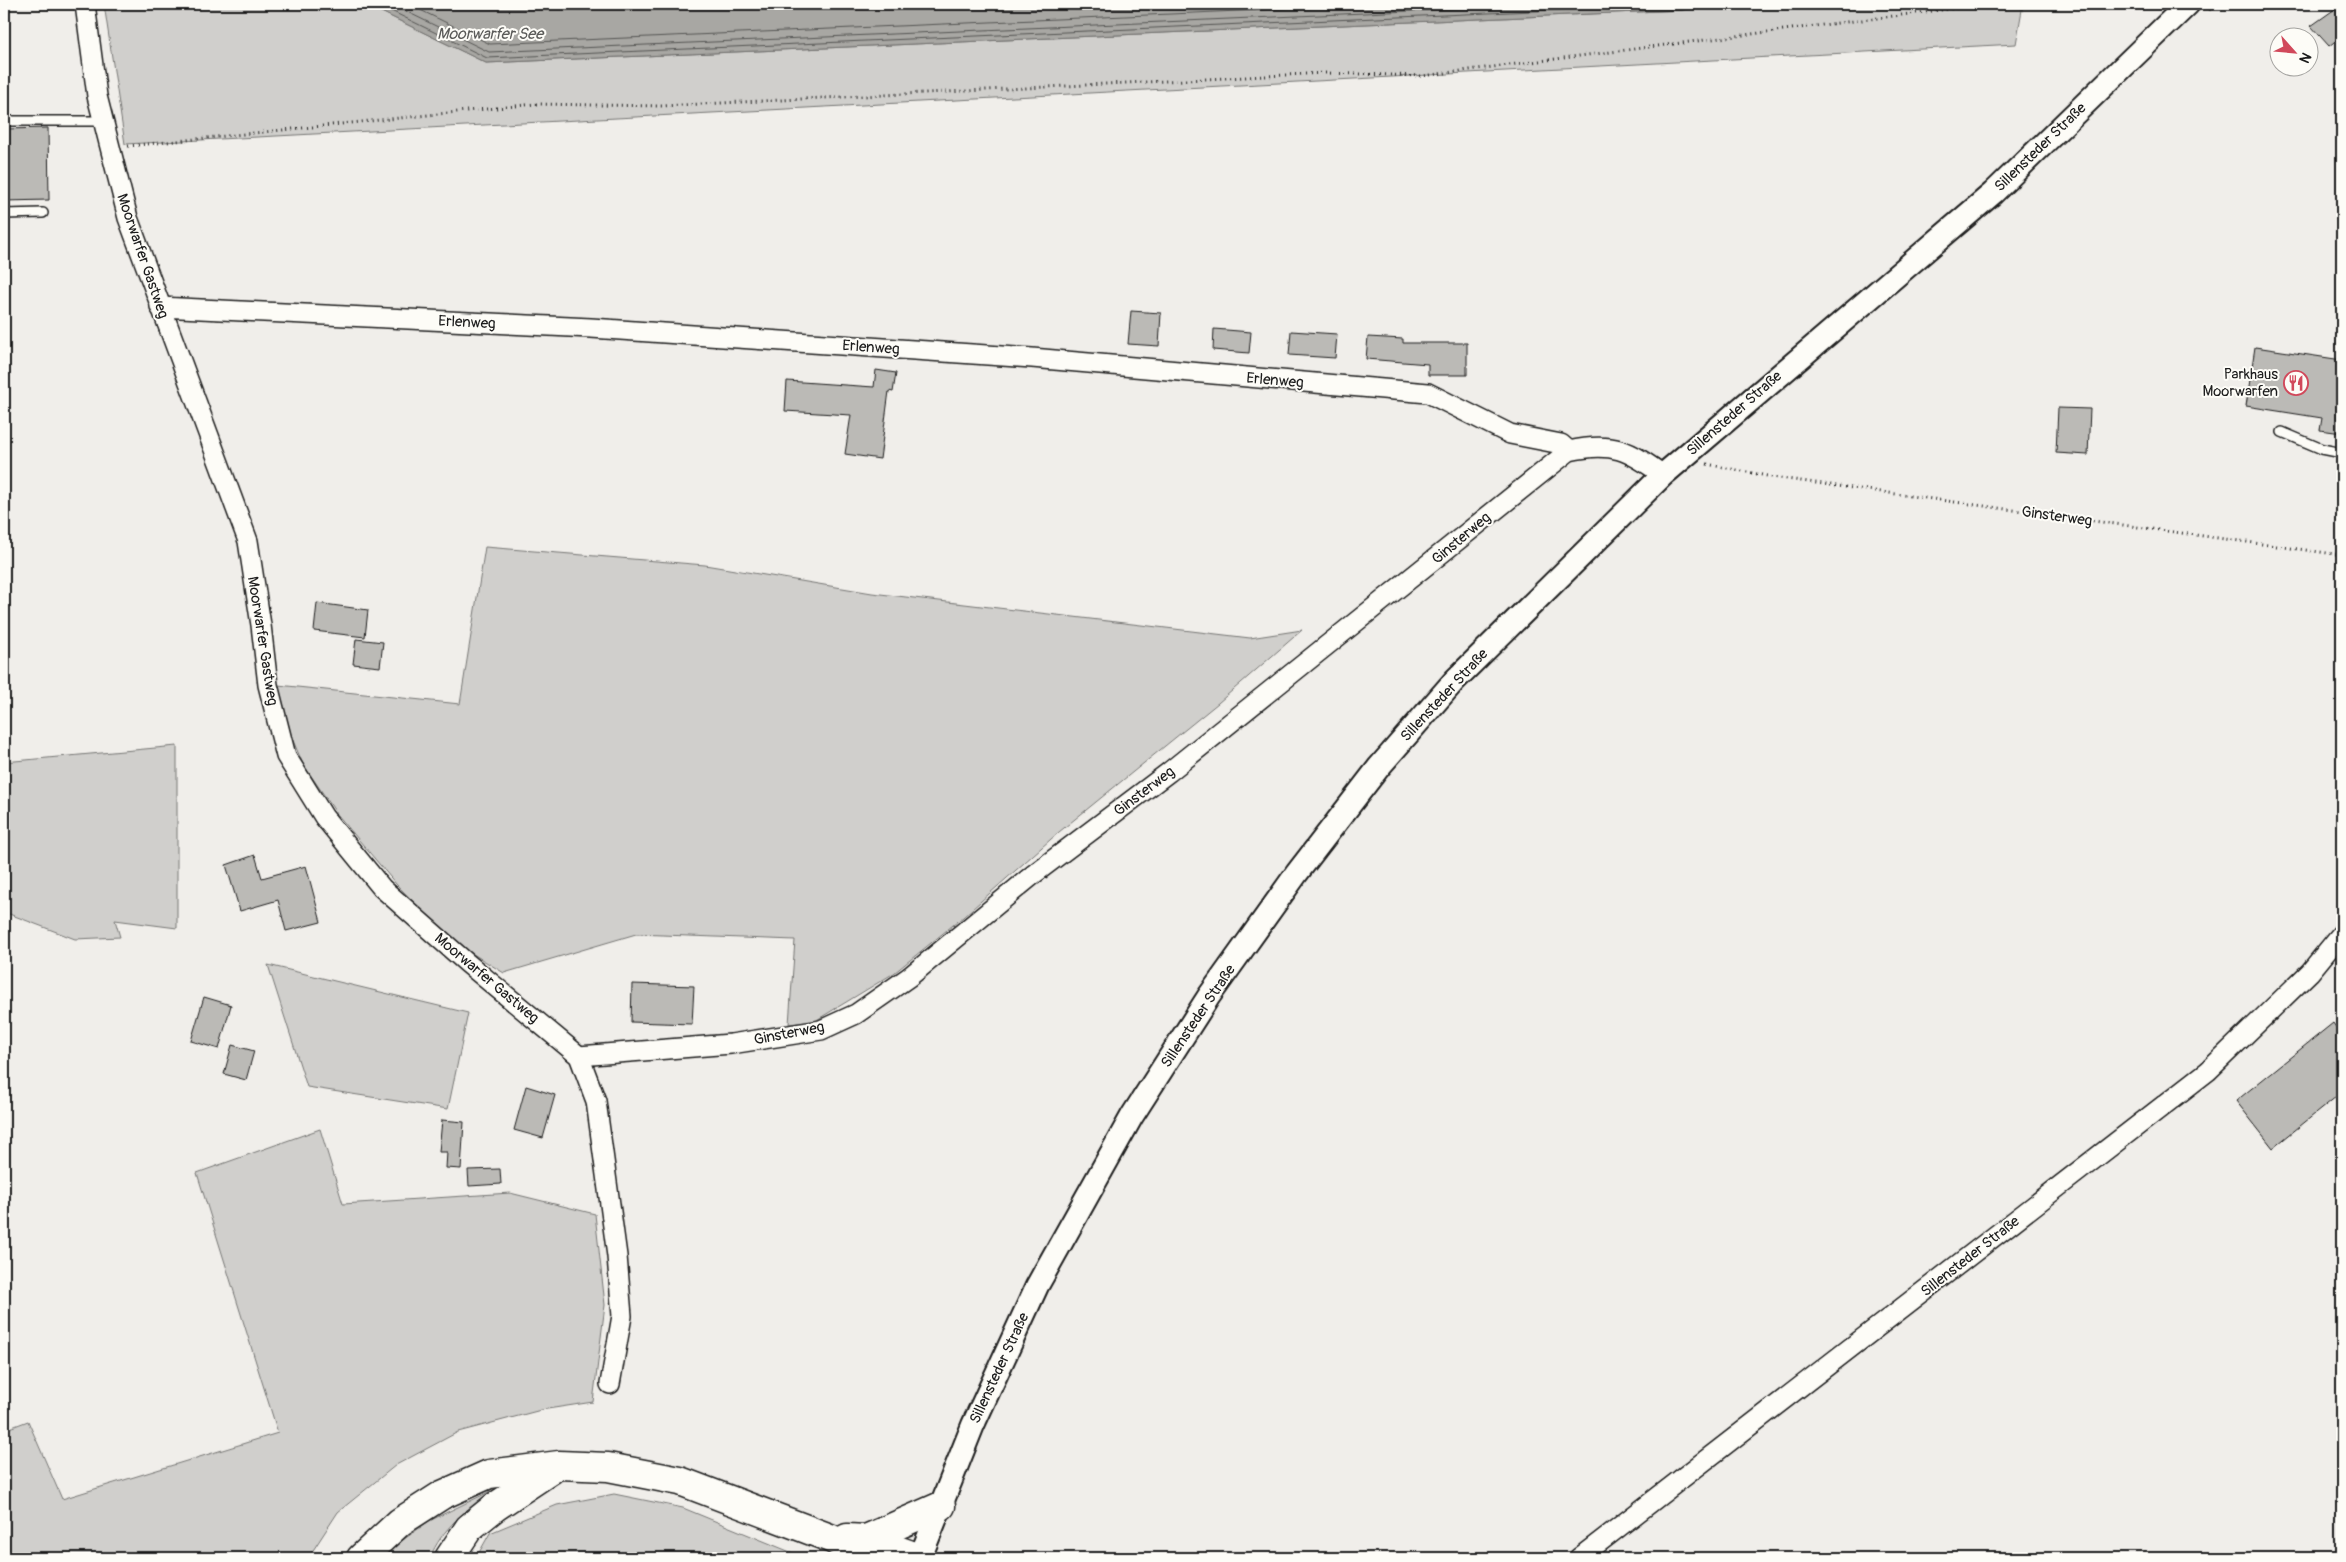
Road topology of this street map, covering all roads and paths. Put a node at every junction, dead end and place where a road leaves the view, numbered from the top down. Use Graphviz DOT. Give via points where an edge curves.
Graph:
graph roads {
  1 [pos="85,4"];
  2 [pos="1973,4"];
  3 [pos="2188,4"];
  4 [pos="4,121"];
  5 [pos="103,121"];
  6 [pos="110,148"];
  7 [pos="43,213"];
  8 [pos="4,214"];
  9 [pos="160,307"];
  10 [pos="2282,432"];
  11 [pos="1569,451"];
  12 [pos="2342,453"];
  13 [pos="1701,463"];
  14 [pos="1663,475"];
  15 [pos="2342,555"];
  16 [pos="2342,933"];
  17 [pos="579,1056"];
  18 [pos="610,1384"];
  19 [pos="558,1465"];
  20 [pos="941,1506"];
  21 [pos="868,1549"];
  22 [pos="361,1558"];
  23 [pos="449,1558"];
  24 [pos="920,1558"];
  25 [pos="1579,1558"];
  1 -- 5 [label="street, Moorwarfer Gastweg"];
  2 -- 6 [label="path" via="1422,76 1327,73 662,106 535,104"];
  3 -- 14 [label="street, Sillensteder Straße" via="1993,193"];
  4 -- 5 [label="lane"];
  5 -- 6 [label="street, Moorwarfer Gastweg"];
  6 -- 9 [label="street, Moorwarfer Gastweg" via="128,218"];
  7 -- 8 [label="lane"];
  9 -- 11 [label="street, Erlenweg" via="591,328 1032,358 1428,393 1510,434 1562,444"];
  9 -- 17 [label="street, Moorwarfer Gastweg" via="248,541 268,685 286,756 324,816 382,888"];
  10 -- 12 [label="lane" via="2322,449"];
  11 -- 14 [label="street, Ginsterweg" via="1612,446 1635,456"];
  11 -- 17 [label="street, Ginsterweg" via="1169,772 1034,874 909,977 856,1014 812,1032 730,1044"];
  13 -- 15 [label="path, Ginsterweg" via="1772,477"];
  14 -- 20 [label="street, Sillensteder Straße" via="1455,680 1385,760 1296,873 1209,996 1132,1116 1037,1286 973,1425"];
  16 -- 25 [label="street, Sillensteder Straße" via="2310,972 2208,1071"];
  17 -- 18 [label="street, Moorwarfer Gastweg" via="596,1101 617,1256 622,1316"];
  19 -- 21 [label="highway" via="608,1467 680,1481 830,1538"];
  19 -- 22 [label="highway" via="489,1474 442,1495 400,1522"];
  19 -- 23 [label="highway" via="495,1507 470,1528"];
  20 -- 21 [label="highway"];
  20 -- 24 [label="street, Sillensteder Straße"];
  21 -- 24 [label="highway"];
}
